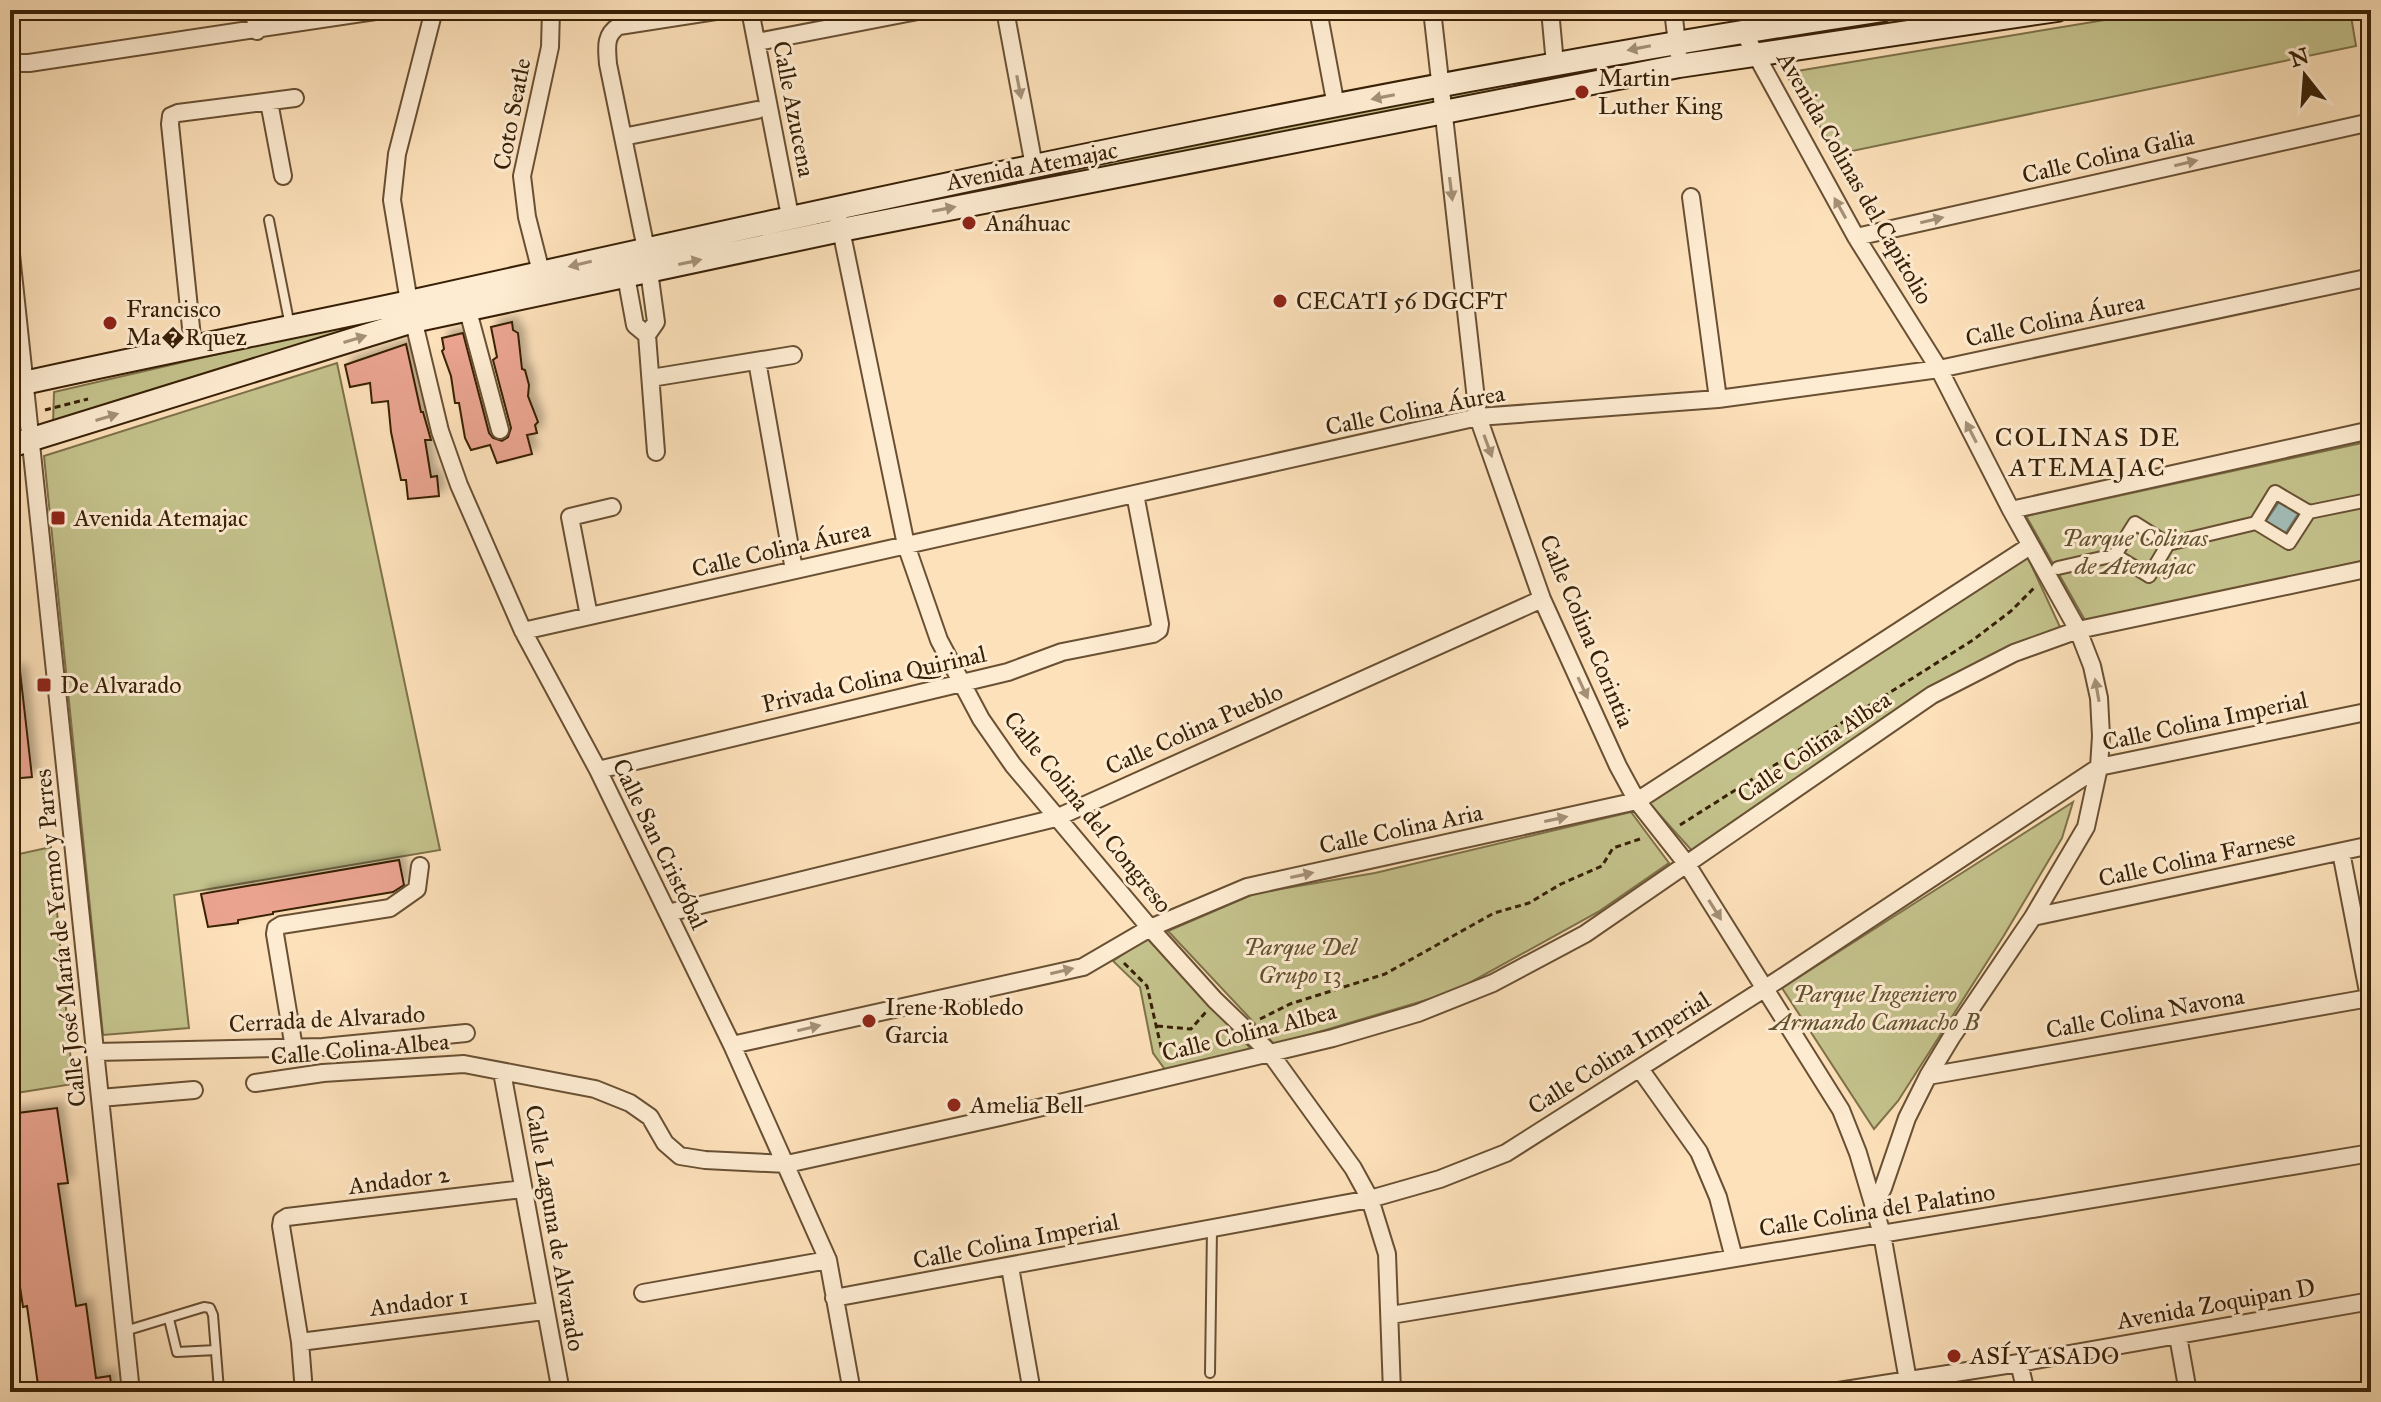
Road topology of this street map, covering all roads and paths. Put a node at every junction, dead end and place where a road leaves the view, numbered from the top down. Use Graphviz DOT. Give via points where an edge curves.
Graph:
graph roads {
  1 [pos="254,10"];
  2 [pos="382,10"];
  3 [pos="434,10"];
  4 [pos="551,10"];
  5 [pos="722,10"];
  6 [pos="750,10"];
  7 [pos="923,10"];
  8 [pos="1005,10"];
  9 [pos="1318,10"];
  10 [pos="1432,10"];
  11 [pos="1550,10"];
  12 [pos="1673,10"];
  13 [pos="1882,10"];
  14 [pos="2057,10"];
  15 [pos="878,14"];
  16 [pos="257,31"];
  17 [pos="1743,31"];
  18 [pos="1677,41"];
  19 [pos="757,42"];
  20 [pos="1757,55"];
  21 [pos="10,63"];
  22 [pos="1555,64"];
  23 [pos="1679,66"];
  24 [pos="1440,86"];
  25 [pos="295,98"];
  26 [pos="269,102"];
  27 [pos="1336,106"];
  28 [pos="757,110"];
  29 [pos="1442,112"];
  30 [pos="2371,122"];
  31 [pos="623,137"];
  32 [pos="1034,166"];
  33 [pos="283,176"];
  34 [pos="1691,197"];
  35 [pos="836,207"];
  36 [pos="790,216"];
  37 [pos="269,220"];
  38 [pos="841,230"];
  39 [pos="1856,237"];
  40 [pos="10,245"];
  41 [pos="640,266"];
  42 [pos="541,272"];
  43 [pos="2371,277"];
  44 [pos="411,311"];
  45 [pos="468,311"];
  46 [pos="290,327"];
  47 [pos="193,347"];
  48 [pos="793,355"];
  49 [pos="757,361"];
  50 [pos="1939,369"];
  51 [pos="651,378"];
  52 [pos="18,385"];
  53 [pos="1718,399"];
  54 [pos="1478,417"];
  55 [pos="500,430"];
  56 [pos="2371,430"];
  57 [pos="32,441"];
  58 [pos="10,446"];
  59 [pos="656,452"];
  60 [pos="2371,480"];
  61 [pos="1135,494"];
  62 [pos="2369,502"];
  63 [pos="612,507"];
  64 [pos="2011,510"];
  65 [pos="2309,512"];
  66 [pos="2256,523"];
  67 [pos="2168,544"];
  68 [pos="906,545"];
  69 [pos="2030,546"];
  70 [pos="2115,555"];
  71 [pos="2058,568"];
  72 [pos="2371,568"];
  73 [pos="794,570"];
  74 [pos="2040,582"];
  75 [pos="1542,599"];
  76 [pos="589,616"];
  77 [pos="2078,630"];
  78 [pos="523,631"];
  79 [pos="961,683"];
  80 [pos="2371,711"];
  81 [pos="2099,767"];
  82 [pos="598,770"];
  83 [pos="1637,801"];
  84 [pos="1056,818"];
  85 [pos="1662,833"];
  86 [pos="2371,845"];
  87 [pos="2341,852"];
  88 [pos="1686,863"];
  89 [pos="420,866"];
  90 [pos="668,913"];
  91 [pos="2033,917"];
  92 [pos="1150,928"];
  93 [pos="1119,957"];
  94 [pos="1765,989"];
  95 [pos="1215,1000"];
  96 [pos="2370,1002"];
  97 [pos="1254,1022"];
  98 [pos="1157,1026"];
  99 [pos="466,1033"];
  100 [pos="732,1045"];
  101 [pos="323,1047"];
  102 [pos="294,1048"];
  103 [pos="96,1052"];
  104 [pos="1270,1053"];
  105 [pos="1640,1069"];
  106 [pos="1166,1071"];
  107 [pos="502,1072"];
  108 [pos="323,1073"];
  109 [pos="1928,1076"];
  110 [pos="255,1083"];
  111 [pos="194,1090"];
  112 [pos="100,1098"];
  113 [pos="2371,1153"];
  114 [pos="787,1164"];
  115 [pos="523,1189"];
  116 [pos="1370,1199"];
  117 [pos="1873,1207"];
  118 [pos="1212,1228"];
  119 [pos="1882,1234"];
  120 [pos="1734,1258"];
  121 [pos="828,1260"];
  122 [pos="1010,1267"];
  123 [pos="643,1293"];
  124 [pos="834,1298"];
  125 [pos="2371,1301"];
  126 [pos="544,1311"];
  127 [pos="1391,1315"];
  128 [pos="169,1319"];
  129 [pos="125,1331"];
  130 [pos="2178,1336"];
  131 [pos="300,1342"];
  132 [pos="216,1350"];
  133 [pos="2019,1363"];
  134 [pos="1210,1373"];
  135 [pos="1909,1386"];
  136 [pos="219,1390"];
  137 [pos="131,1392"];
  138 [pos="304,1392"];
  139 [pos="561,1392"];
  140 [pos="852,1392"];
  141 [pos="1032,1392"];
  142 [pos="1392,1392"];
  143 [pos="1832,1392"];
  144 [pos="2026,1392"];
  145 [pos="2188,1392"];
  1 -- 16 [label="street"];
  2 -- 16 [label="street"];
  3 -- 44 [label="street, Calle San Cristóbal" via="392,180"];
  4 -- 42 [label="street, Coto Seatle" via="550,47 522,176"];
  5 -- 31 [label="street" via="612,31 608,64"];
  6 -- 19 [label="street, Calle Azucena"];
  7 -- 15 [label="street"];
  8 -- 32 [label="street, one-way"];
  9 -- 27 [label="street"];
  10 -- 24 [label="street, Calle Colina Corintia"];
  11 -- 22 [label="street"];
  12 -- 18 [label="street"];
  13 -- 17 [label="main road, Avenida Atemajac"];
  14 -- 20 [label="main road, Avenida Atemajac"];
  15 -- 19 [label="street"];
  16 -- 21 [label="street"];
  17 -- 18 [label="main road, Avenida Atemajac"];
  17 -- 20 [label="street, Avenida Colinas del Capitolio"];
  18 -- 22 [label="main road, Avenida Atemajac, one-way"];
  18 -- 23 [label="street"];
  19 -- 36 [label="street, Calle Azucena"];
  20 -- 23 [label="main road, Avenida Atemajac"];
  39 -- 20 [label="street, Avenida Colinas del Capitolio, one-way"];
  22 -- 24 [label="main road, Avenida Atemajac"];
  23 -- 29 [label="main road, Avenida Atemajac"];
  24 -- 27 [label="main road, Avenida Atemajac, one-way"];
  24 -- 29 [label="street, Calle Colina Corintia"];
  25 -- 26 [label="street"];
  26 -- 33 [label="street"];
  26 -- 47 [label="street" via="171,116"];
  27 -- 32 [label="main road, Avenida Atemajac"];
  28 -- 31 [label="street"];
  38 -- 29 [label="main road, Avenida Atemajac, one-way"];
  29 -- 54 [label="street, Calle Colina Corintia, one-way"];
  39 -- 30 [label="street, Calle Colina Galia, one-way"];
  31 -- 41 [label="street"];
  32 -- 35 [label="main road, Avenida Atemajac"];
  34 -- 53 [label="street"];
  35 -- 36 [label="main road, Avenida Atemajac"];
  35 -- 38 [label="street, Calle Colina del Congreso"];
  36 -- 41 [label="main road, Avenida Atemajac"];
  37 -- 46 [label="lane"];
  41 -- 38 [label="main road, Avenida Atemajac, one-way"];
  38 -- 68 [label="street, Calle Colina del Congreso"];
  39 -- 50 [label="street, Avenida Colinas del Capitolio"];
  40 -- 52 [label="street, Calle José María de Yermo y Parres"];
  41 -- 42 [label="main road, Avenida Atemajac, one-way"];
  41 -- 45 [label="main road, Avenida Atemajac"];
  41 -- 51 [label="street" via="635,325 647,335"];
  42 -- 44 [label="main road, Avenida Atemajac"];
  43 -- 50 [label="street, Calle Colina Áurea"];
  44 -- 45 [label="main road, Avenida Atemajac"];
  44 -- 46 [label="main road, Avenida Atemajac"];
  57 -- 44 [label="main road, Avenida Atemajac, one-way"];
  44 -- 78 [label="street, Calle San Cristóbal" via="440,431"];
  45 -- 55 [label="street"];
  46 -- 47 [label="main road, Avenida Atemajac"];
  47 -- 52 [label="main road, Avenida Atemajac"];
  48 -- 49 [label="street"];
  49 -- 51 [label="street"];
  49 -- 73 [label="street"];
  50 -- 53 [label="street, Calle Colina Áurea"];
  64 -- 50 [label="street, Avenida Colinas del Capitolio, one-way"];
  51 -- 59 [label="street"];
  52 -- 57 [label="street, Calle José María de Yermo y Parres"];
  53 -- 54 [label="street, Calle Colina Áurea"];
  54 -- 61 [label="street, Calle Colina Áurea"];
  54 -- 75 [label="street, Calle Colina Corintia, one-way"];
  56 -- 64 [label="street"];
  57 -- 58 [label="main road, Avenida Atemajac"];
  57 -- 103 [label="street, Calle José María de Yermo y Parres"];
  60 -- 62 [label="street"];
  61 -- 68 [label="street, Calle Colina Áurea"];
  61 -- 79 [label="street, Privada Colina Quirinal" via="1159,630"];
  62 -- 65 [label="street"];
  63 -- 76 [label="street" via="570,517"];
  64 -- 69 [label="street, Avenida Colinas del Capitolio"];
  65 -- 66 [label="street" via="2289,543"];
  65 -- 66 [label="street" via="2275,492"];
  66 -- 67 [label="street"];
  67 -- 70 [label="street" via="2135,523"];
  67 -- 70 [label="street" via="2149,576"];
  68 -- 73 [label="street, Calle Colina Áurea"];
  68 -- 79 [label="street, Calle Colina del Congreso" via="939,640"];
  69 -- 77 [label="street, Avenida Colinas del Capitolio"];
  69 -- 83 [label="street, Calle Colina Aria"];
  70 -- 71 [label="street"];
  72 -- 77 [label="street, Calle Colina Albea"];
  73 -- 76 [label="street, Calle Colina Áurea"];
  74 -- 85 [label="path" via="1973,640"];
  75 -- 83 [label="street, Calle Colina Corintia, one-way"];
  75 -- 84 [label="street, Calle Colina Pueblo"];
  76 -- 78 [label="street, Calle Colina Áurea"];
  81 -- 77 [label="street, Avenida Colinas del Capitolio, one-way" via="2099,698"];
  77 -- 88 [label="street, Calle Colina Albea" via="2014,653 1932,695"];
  78 -- 82 [label="street, Calle San Cristóbal"];
  79 -- 82 [label="street, Privada Colina Quirinal"];
  79 -- 84 [label="street, Calle Colina del Congreso" via="1013,765"];
  80 -- 81 [label="street, Calle Colina Imperial"];
  81 -- 91 [label="street, Avenida Colinas del Capitolio" via="2086,827"];
  81 -- 94 [label="street, Calle Colina Imperial"];
  82 -- 90 [label="street, Calle San Cristóbal"];
  83 -- 85 [label="street, Calle Colina Corintia"];
  92 -- 83 [label="street, Calle Colina Aria, one-way" via="1247,887"];
  84 -- 90 [label="street, Calle Colina Pueblo"];
  84 -- 92 [label="street, Calle Colina del Congreso"];
  85 -- 88 [label="street, Calle Colina Corintia"];
  85 -- 97 [label="path" via="1613,848 1602,866 1529,903 1494,913 1385,974 1290,1004"];
  86 -- 87 [label="street, Calle Colina Farnese"];
  87 -- 91 [label="street, Calle Colina Farnese"];
  87 -- 96 [label="street"];
  88 -- 94 [label="street, Calle Colina Corintia, one-way"];
  88 -- 104 [label="street, Calle Colina Albea" via="1585,934 1493,983 1418,1013"];
  89 -- 102 [label="street" via="417,889 390,908 276,928"];
  90 -- 100 [label="street, Calle San Cristóbal"];
  91 -- 109 [label="street, Avenida Colinas del Capitolio"];
  92 -- 95 [label="street, Calle Colina del Congreso"];
  100 -- 92 [label="street, Calle Colina Aria, one-way" via="1083,967"];
  93 -- 98 [label="path" via="1147,986"];
  94 -- 105 [label="street, Calle Colina Imperial"];
  94 -- 117 [label="street, Calle Colina Corintia" via="1841,1110"];
  95 -- 98 [label="path" via="1191,1029"];
  95 -- 104 [label="street, Calle Colina del Congreso"];
  96 -- 109 [label="street, Calle Colina Navona"];
  98 -- 106 [label="path"];
  99 -- 101 [label="street, Cerrada de Alvarado"];
  100 -- 114 [label="street, Calle San Cristóbal"];
  101 -- 102 [label="street, Cerrada de Alvarado"];
  101 -- 108 [label="street"];
  102 -- 103 [label="street, Cerrada de Alvarado"];
  103 -- 112 [label="street, Calle José María de Yermo y Parres"];
  104 -- 114 [label="street, Calle Colina Albea"];
  104 -- 116 [label="street, Calle Colina del Congreso" via="1342,1151"];
  105 -- 116 [label="street, Calle Colina Imperial" via="1506,1153"];
  105 -- 120 [label="street" via="1699,1152"];
  107 -- 108 [label="street, Calle Colina Albea" via="464,1064"];
  107 -- 114 [label="street, Calle Colina Albea" via="595,1089 630,1103 650,1117 680,1156"];
  107 -- 115 [label="street, Calle Laguna de Alvarado"];
  108 -- 110 [label="street, Calle Colina Albea"];
  109 -- 117 [label="street, Avenida Colinas del Capitolio"];
  111 -- 112 [label="street"];
  112 -- 129 [label="street, Calle José María de Yermo y Parres"];
  113 -- 119 [label="street, Calle Colina del Palatino"];
  114 -- 121 [label="street, Calle San Cristóbal"];
  115 -- 126 [label="street, Calle Laguna de Alvarado"];
  115 -- 131 [label="street, Andador 2" via="282,1220"];
  116 -- 118 [label="street, Calle Colina Imperial"];
  116 -- 127 [label="street, Calle Colina del Congreso" via="1387,1254"];
  117 -- 119 [label="street, Calle Colina Corintia"];
  118 -- 122 [label="street, Calle Colina Imperial"];
  118 -- 134 [label="lane"];
  119 -- 120 [label="street, Calle Colina del Palatino"];
  119 -- 135 [label="street, Calle Colina Corintia"];
  120 -- 127 [label="street, Calle Colina del Palatino"];
  121 -- 123 [label="street"];
  121 -- 124 [label="street, Calle San Cristóbal"];
  122 -- 124 [label="street, Calle Colina Imperial"];
  122 -- 141 [label="street"];
  124 -- 140 [label="street, Calle San Cristóbal"];
  125 -- 130 [label="street, Avenida Zoquipan D"];
  126 -- 131 [label="street, Andador 1"];
  126 -- 139 [label="street, Calle Laguna de Alvarado"];
  127 -- 142 [label="street, Calle Colina del Congreso"];
  128 -- 129 [label="lane"];
  128 -- 132 [label="lane" via="177,1352"];
  128 -- 132 [label="lane" via="210,1308"];
  129 -- 137 [label="street, Calle José María de Yermo y Parres"];
  130 -- 133 [label="street, Avenida Zoquipan D"];
  130 -- 145 [label="street"];
  131 -- 138 [label="street"];
  132 -- 136 [label="lane"];
  133 -- 135 [label="street, Avenida Zoquipan D"];
  133 -- 144 [label="street"];
  135 -- 143 [label="street, Avenida Zoquipan D"];
}
